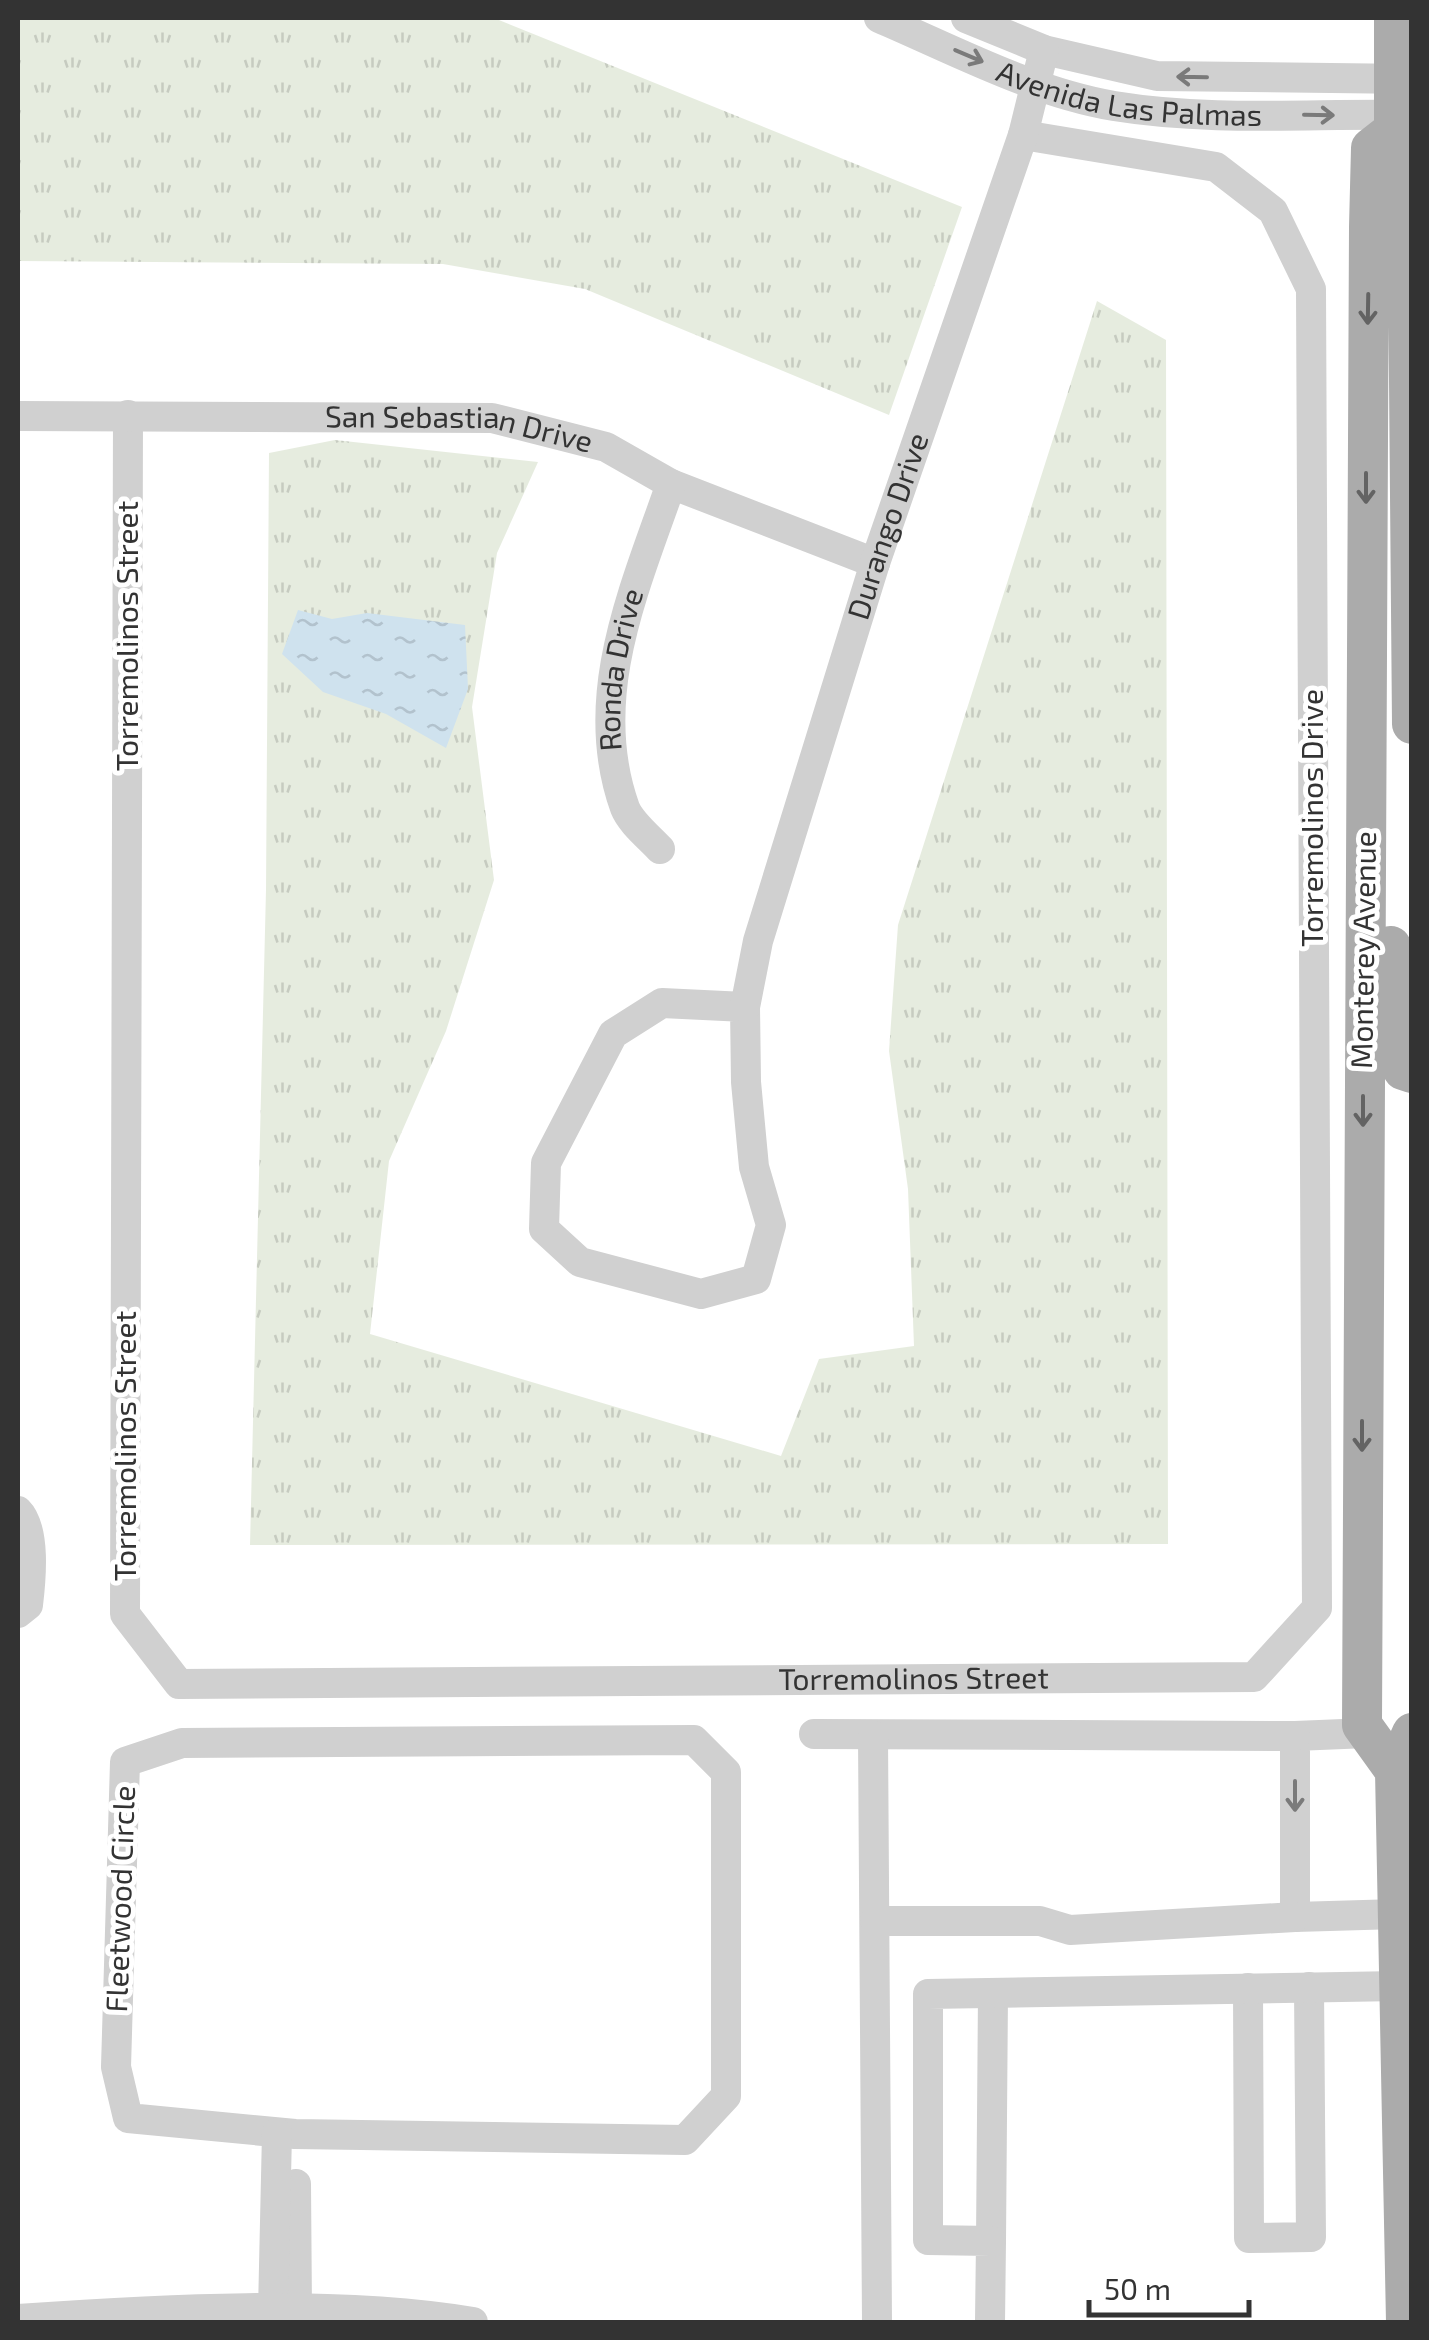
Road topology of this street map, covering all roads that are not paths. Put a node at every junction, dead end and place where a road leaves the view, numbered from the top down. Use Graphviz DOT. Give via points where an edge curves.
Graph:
graph roads {
  1 [pos="879,18"];
  2 [pos="966,18"];
  3 [pos="1394,18"];
  4 [pos="1044,50"];
  5 [pos="1252,78"];
  6 [pos="1035,84"];
  7 [pos="1401,104"];
  8 [pos="1252,114"];
  9 [pos="1023,135"];
  10 [pos="128,415"];
  11 [pos="18,416"];
  12 [pos="671,484"];
  13 [pos="875,563"];
  14 [pos="1366,681"];
  15 [pos="1412,724"];
  16 [pos="660,850"];
  17 [pos="745,1007"];
  18 [pos="1412,1072"];
  19 [pos="18,1511"];
  20 [pos="18,1613"];
  21 [pos="1254,1677"];
  22 [pos="1368,1733"];
  23 [pos="1412,1733"];
  24 [pos="814,1734"];
  25 [pos="873,1736"];
  26 [pos="1295,1736"];
  27 [pos="1395,1771"];
  28 [pos="1398,1914"];
  29 [pos="1295,1917"];
  30 [pos="875,1921"];
  31 [pos="1399,1986"];
  32 [pos="1309,1987"];
  33 [pos="1248,1988"];
  34 [pos="994,1993"];
  35 [pos="286,2134"];
  36 [pos="991,2241"];
  37 [pos="285,2311"];
  38 [pos="136,2318"];
  39 [pos="18,2319"];
  40 [pos="474,2322"];
  41 [pos="877,2322"];
  42 [pos="990,2322"];
  43 [pos="1406,2322"];
  1 -- 6 [label="street, Avenida Las Palmas, one-way"];
  2 -- 4 [label="street, Avenida Las Palmas"];
  3 -- 7 [label="main road"];
  5 -- 4 [label="street, Avenida Las Palmas, one-way" via="1157,76"];
  4 -- 6 [label="street, Durango Drive"];
  5 -- 7 [label="street, Avenida Las Palmas"];
  5 -- 8 [label="street"];
  6 -- 8 [label="street, Avenida Las Palmas" via="1124,108"];
  6 -- 9 [label="street, Durango Drive"];
  8 -- 7 [label="street, Avenida Las Palmas, one-way"];
  7 -- 14 [label="main road, Monterey Avenue, one-way" via="1371,148"];
  7 -- 15 [label="main road" via="1407,150"];
  9 -- 13 [label="street, Durango Drive"];
  9 -- 21 [label="street, Torremolinos Drive" via="1216,166 1273,210 1311,289 1317,1608"];
  10 -- 11 [label="street, San Sebastian Drive"];
  10 -- 12 [label="street, San Sebastian Drive" via="492,418 606,446"];
  10 -- 21 [label="street, Torremolinos Street" via="125,1614 179,1684"];
  12 -- 13 [label="street, San Sebastian Drive"];
  12 -- 16 [label="street, Ronda Drive" via="618,638 608,730 626,811"];
  13 -- 17 [label="street, Durango Drive" via="758,941"];
  14 -- 18 [label="main road" via="1386,740 1392,793 1393,1038 1396,1058"];
  14 -- 22 [label="main road, Monterey Avenue, one-way" via="1362,1725"];
  17 -- 17 [label="street, Durango Drive" via="662,1002 613,1034 546,1163 544,1229 580,1262 701,1294 756,1280 771,1226 754,1166"];
  19 -- 20 [label="street" via="27,1523 30,1593"];
  22 -- 26 [label="street"];
  22 -- 27 [label="main road, Monterey Avenue"];
  23 -- 27 [label="main road"];
  24 -- 25 [label="street"];
  25 -- 26 [label="street"];
  25 -- 30 [label="street"];
  26 -- 29 [label="street, one-way"];
  27 -- 28 [label="main road"];
  28 -- 29 [label="street"];
  28 -- 31 [label="main road"];
  29 -- 30 [label="street" via="1070,1930 1040,1921"];
  30 -- 41 [label="street"];
  31 -- 32 [label="street"];
  31 -- 43 [label="main road"];
  32 -- 33 [label="street"];
  32 -- 33 [label="street" via="1312,2237 1249,2238"];
  33 -- 34 [label="street"];
  34 -- 36 [label="street"];
  34 -- 36 [label="street" via="928,1994 928,2240"];
  35 -- 35 [label="street, Fleetwood Circle" via="128,2118 116,2068 125,1762 182,1743 694,1740 726,1772 726,2096 685,2140"];
  35 -- 37 [label="street"];
  36 -- 42 [label="street"];
  37 -- 38 [label="street"];
  37 -- 40 [label="street"];
  38 -- 39 [label="street"];
}
